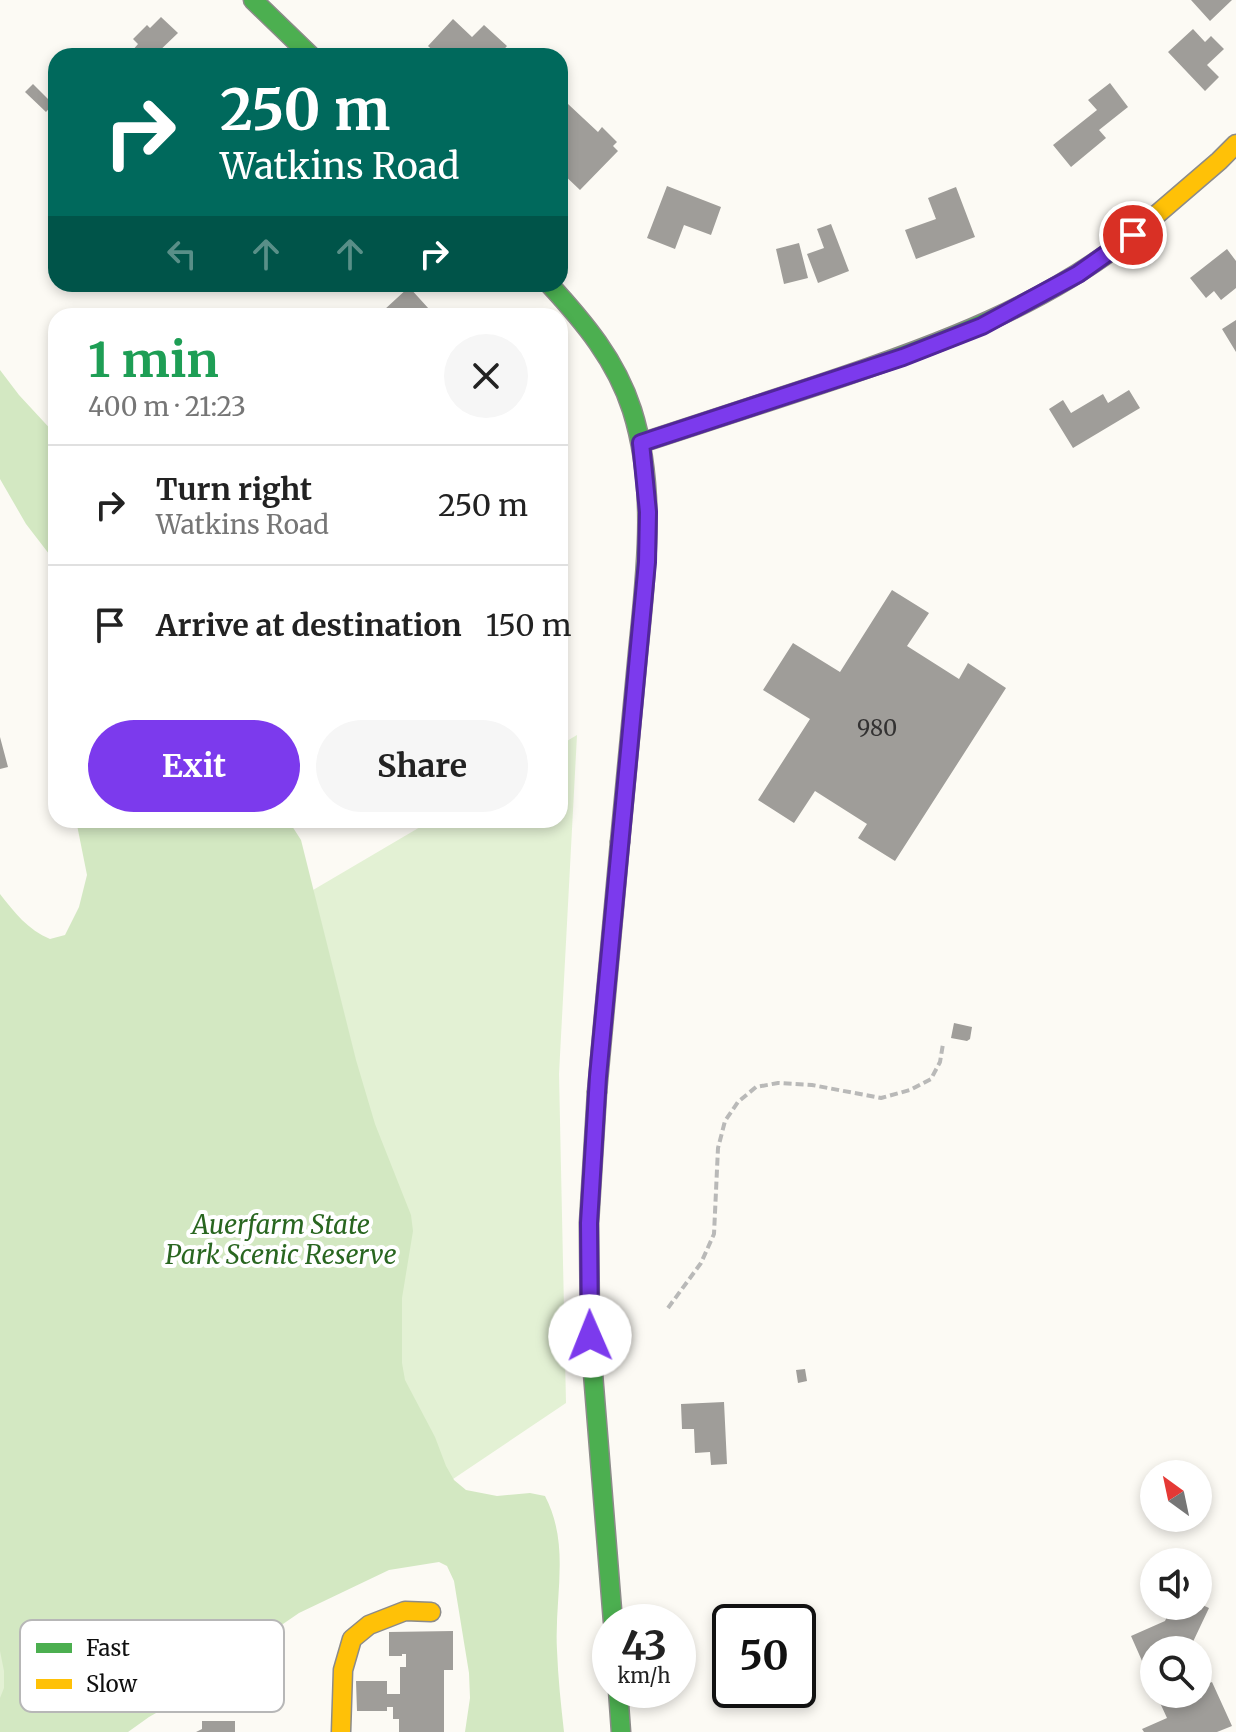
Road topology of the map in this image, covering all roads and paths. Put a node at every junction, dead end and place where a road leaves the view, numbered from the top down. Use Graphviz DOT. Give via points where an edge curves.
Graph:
graph roads {
  1 [pos="253,0"];
  2 [pos="303,48"];
  3 [pos="1236,144"];
  4 [pos="557,292"];
  5 [pos="641,443"];
  6 [pos="943,1044"];
  7 [pos="668,1308"];
  8 [pos="612,1604"];
  9 [pos="431,1612"];
  10 [pos="619,1708"];
  11 [pos="341,1732"];
  12 [pos="621,1732"];
  1 -- 2 [label="main road"];
  3 -- 5 [label="main road" via="1133,235 1078,274 1002,316 903,357"];
  4 -- 5 [label="main road" via="611,360"];
  5 -- 8 [label="main road" via="647,562 589,1223 590,1336"];
  6 -- 7 [label="path" via="931,1079 910,1090 881,1098 778,1083 756,1087 738,1102 725,1121 718,1148 714,1234 701,1263"];
  9 -- 11 [label="main road" via="405,1611 369,1625 352,1639 343,1670"];
  10 -- 12 [label="main road"];
}
